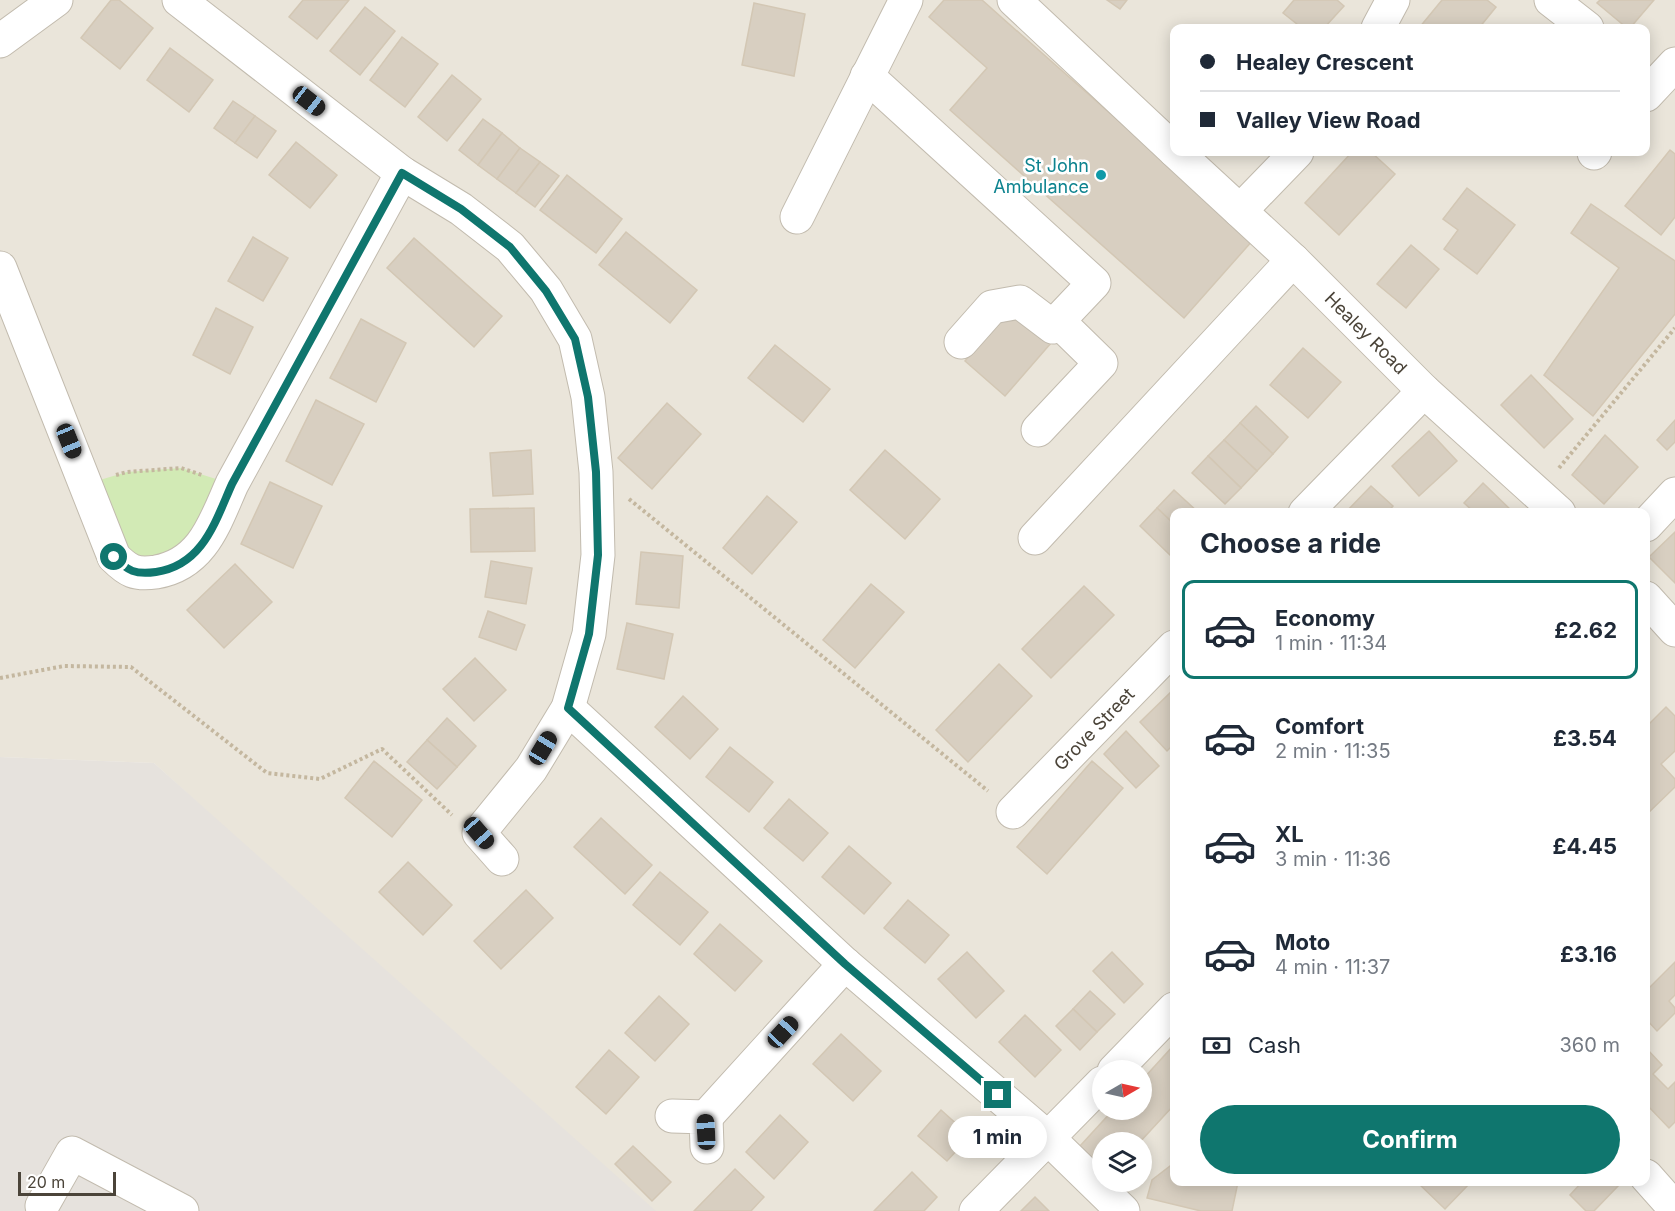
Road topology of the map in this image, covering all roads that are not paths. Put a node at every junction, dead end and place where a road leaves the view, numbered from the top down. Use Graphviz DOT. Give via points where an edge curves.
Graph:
graph roads {
  1 [pos="56,0"];
  2 [pos="179,0"];
  3 [pos="906,0"];
  4 [pos="1014,0"];
  5 [pos="1393,0"];
  6 [pos="1551,0"];
  7 [pos="1380,24"];
  8 [pos="1582,24"];
  9 [pos="0,41"];
  10 [pos="867,76"];
  11 [pos="1170,146"];
  12 [pos="1180,156"];
  13 [pos="1294,156"];
  14 [pos="402,173"];
  15 [pos="1239,211"];
  16 [pos="797,217"];
  17 [pos="1293,260"];
  18 [pos="0,268"];
  19 [pos="1058,321"];
  20 [pos="961,342"];
  21 [pos="1424,391"];
  22 [pos="1038,429"];
  23 [pos="1675,494"];
  24 [pos="1548,503"];
  25 [pos="1310,508"];
  26 [pos="1650,521"];
  27 [pos="1035,538"];
  28 [pos="1650,602"];
  29 [pos="1675,630"];
  30 [pos="1170,651"];
  31 [pos="568,708"];
  32 [pos="1013,812"];
  33 [pos="502,859"];
  34 [pos="845,964"];
  35 [pos="1170,1013"];
  36 [pos="1125,1060"];
  37 [pos="1092,1093"];
  38 [pos="672,1116"];
  39 [pos="1048,1138"];
  40 [pos="1650,1181"];
  41 [pos="1669,1204"];
  42 [pos="42,1206"];
  43 [pos="182,1211"];
  44 [pos="976,1211"];
  45 [pos="1123,1211"];
  1 -- 9 [label="street"];
  2 -- 14 [label="street"];
  3 -- 10 [label="street"];
  4 -- 11 [label="street, Healey Road"];
  5 -- 7 [label="street"];
  6 -- 8 [label="street"];
  10 -- 16 [label="street"];
  10 -- 19 [label="street" via="1094,283"];
  12 -- 15 [label="street, Healey Road"];
  13 -- 15 [label="street"];
  14 -- 18 [label="street" via="232,484 214,524 196,553 172,569 147,573 127,570 114,557"];
  14 -- 31 [label="street" via="461,209 510,247 546,291 575,339 588,397 596,472 598,555 589,634"];
  15 -- 17 [label="street, Healey Road"];
  17 -- 21 [label="street, Healey Road"];
  17 -- 27 [label="street"];
  19 -- 20 [label="street" via="1053,327 1020,302 1000,304"];
  19 -- 22 [label="street" via="1101,363"];
  21 -- 24 [label="street, Healey Road"];
  21 -- 25 [label="street"];
  23 -- 26 [label="street"];
  28 -- 29 [label="street"];
  30 -- 32 [label="street, Grove Street"];
  31 -- 33 [label="street" via="531,769 479,833"];
  31 -- 34 [label="street"];
  34 -- 38 [label="street" via="706,1132"];
  34 -- 39 [label="street"];
  35 -- 36 [label="street"];
  37 -- 39 [label="street"];
  39 -- 44 [label="street"];
  39 -- 45 [label="street"];
  40 -- 41 [label="street"];
  42 -- 43 [label="street" via="72,1154"];
}
